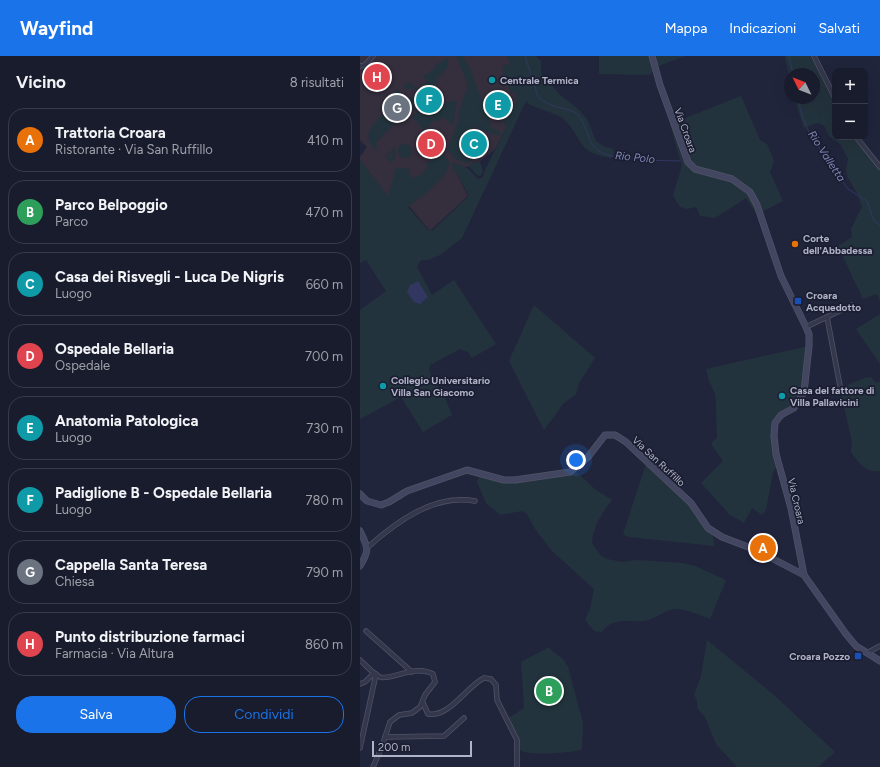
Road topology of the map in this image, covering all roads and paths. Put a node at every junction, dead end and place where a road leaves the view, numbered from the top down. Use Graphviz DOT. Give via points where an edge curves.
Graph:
graph roads {
  1 [pos="373,56"];
  2 [pos="652,56"];
  3 [pos="814,56"];
  4 [pos="360,66"];
  5 [pos="832,92"];
  6 [pos="858,140"];
  7 [pos="880,167"];
  8 [pos="852,305"];
  9 [pos="827,317"];
  10 [pos="806,327"];
  11 [pos="840,386"];
  12 [pos="360,494"];
  13 [pos="475,501"];
  14 [pos="360,531"];
  15 [pos="368,547"];
  16 [pos="360,566"];
  17 [pos="804,575"];
  18 [pos="366,631"];
  19 [pos="880,646"];
  20 [pos="867,653"];
  21 [pos="360,660"];
  22 [pos="880,661"];
  23 [pos="412,672"];
  24 [pos="375,674"];
  25 [pos="360,684"];
  26 [pos="422,703"];
  27 [pos="464,718"];
  28 [pos="385,737"];
  29 [pos="360,748"];
  30 [pos="373,767"];
  31 [pos="517,767"];
  1 -- 4 [label="street"];
  2 -- 10 [label="street, Via Croara" via="688,162 696,168 732,179 750,192 757,205 781,276"];
  3 -- 5 [label="street"];
  6 -- 7 [label="street"];
  8 -- 9 [label="street"];
  9 -- 10 [label="street"];
  9 -- 11 [label="street"];
  10 -- 17 [label="street, Via Croara" via="809,346 804,392 794,408 781,415 775,423 774,436"];
  12 -- 17 [label="street, Via San Ruffillo" via="367,501 381,505 407,491 467,470 504,480 570,472 588,457 605,435 615,435 626,442 691,503 708,528"];
  13 -- 15 [label="street" via="454,500 419,511"];
  14 -- 15 [label="street"];
  15 -- 16 [label="street"];
  17 -- 20 [label="street, Via Croara" via="846,634 856,646"];
  18 -- 23 [label="street"];
  19 -- 20 [label="street"];
  20 -- 22 [label="street, Via Croara"];
  21 -- 24 [label="street"];
  23 -- 24 [label="street" via="387,678"];
  23 -- 26 [label="street" via="426,671 433,674 436,682"];
  24 -- 25 [label="street"];
  24 -- 29 [label="street"];
  26 -- 28 [label="street" via="412,713 399,715 390,722"];
  26 -- 31 [label="street" via="428,714 444,712 476,682 484,678 491,679 496,685 497,700 517,740"];
  27 -- 28 [label="street" via="444,736"];
  28 -- 30 [label="street"];
}
